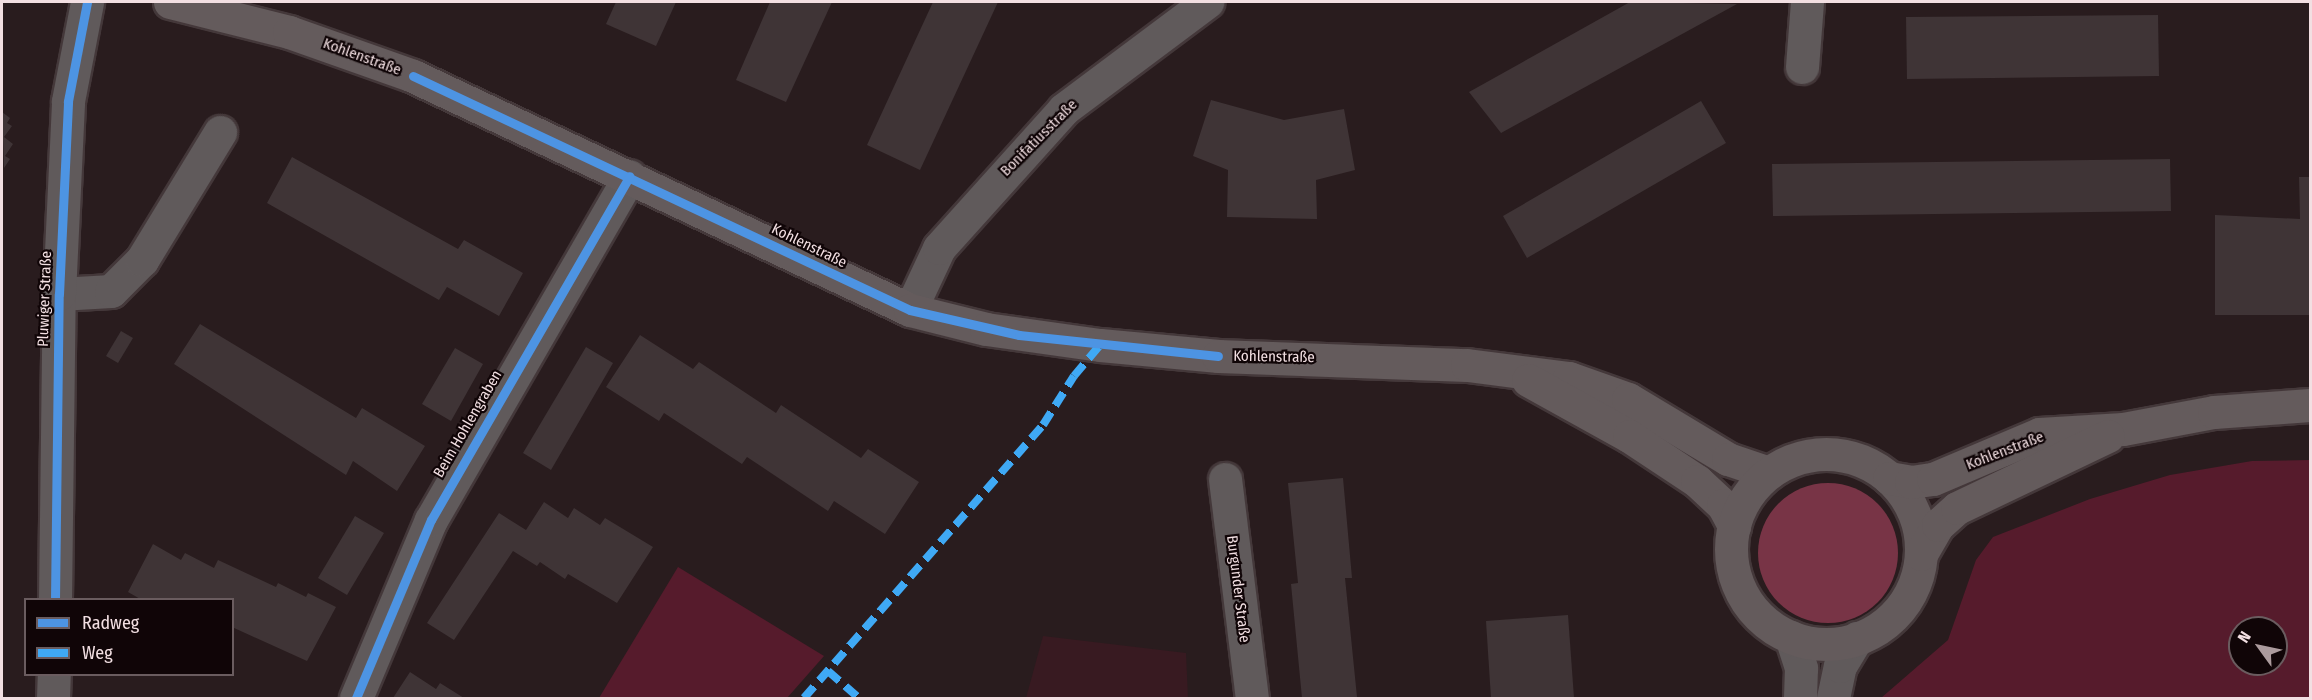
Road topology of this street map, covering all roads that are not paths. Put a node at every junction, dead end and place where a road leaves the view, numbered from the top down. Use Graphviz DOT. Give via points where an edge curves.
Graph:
graph roads {
  1 [pos="87,2"];
  2 [pos="170,2"];
  3 [pos="1807,2"];
  4 [pos="1202,3"];
  5 [pos="1802,67"];
  6 [pos="220,132"];
  7 [pos="630,176"];
  8 [pos="59,294"];
  9 [pos="910,310"];
  10 [pos="1509,369"];
  11 [pos="2310,405"];
  12 [pos="2123,429"];
  13 [pos="1769,473"];
  14 [pos="1889,478"];
  15 [pos="1225,479"];
  16 [pos="1734,526"];
  17 [pos="1921,554"];
  18 [pos="55,598"];
  19 [pos="1791,637"];
  20 [pos="1857,638"];
  21 [pos="54,676"];
  22 [pos="53,699"];
  23 [pos="356,699"];
  24 [pos="1252,699"];
  25 [pos="1800,699"];
  26 [pos="1833,699"];
  1 -- 8 [label="street, Pluwiger Straße" via="68,101"];
  2 -- 7 [label="main road, Kohlenstraße" via="290,32 394,69"];
  3 -- 5 [label="street"];
  4 -- 9 [label="street, Bonifatiusstraße" via="1064,109 939,248"];
  6 -- 8 [label="street" via="142,260 119,284 111,291"];
  7 -- 9 [label="main road, Kohlenstraße"];
  7 -- 23 [label="street, Beim Hohlengraben" via="432,520"];
  8 -- 18 [label="street, Pluwiger Straße"];
  9 -- 10 [label="main road, Kohlenstraße" via="986,329 1111,346 1218,356 1378,359"];
  10 -- 13 [label="main road, Kohlenstraße" via="1598,385 1652,410 1728,459"];
  10 -- 16 [label="main road, Kohlenstraße" via="1629,436 1697,481 1723,505"];
  11 -- 12 [label="main road, Kohlenstraße" via="2214,412"];
  12 -- 14 [label="main road, Kohlenstraße" via="2038,434 1933,479 1911,482"];
  12 -- 17 [label="main road, Kohlenstraße" via="1958,508 1938,525"];
  13 -- 14 [label="main road, Kohlenstraße" via="1794,459 1830,454 1866,462"];
  13 -- 16 [label="main road, Kohlenstraße" via="1749,492"];
  14 -- 17 [label="main road, Kohlenstraße" via="1913,512"];
  15 -- 24 [label="street, Burgunder Straße"];
  16 -- 19 [label="main road, Kohlenstraße" via="1731,553 1739,588 1761,618"];
  17 -- 20 [label="main road, Kohlenstraße" via="1915,581 1902,605 1882,625"];
  19 -- 20 [label="main road, Kohlenstraße" via="1824,643"];
  19 -- 25 [label="street" via="1801,668"];
  20 -- 26 [label="street" via="1840,666"];
  21 -- 22 [label="street"];
}
